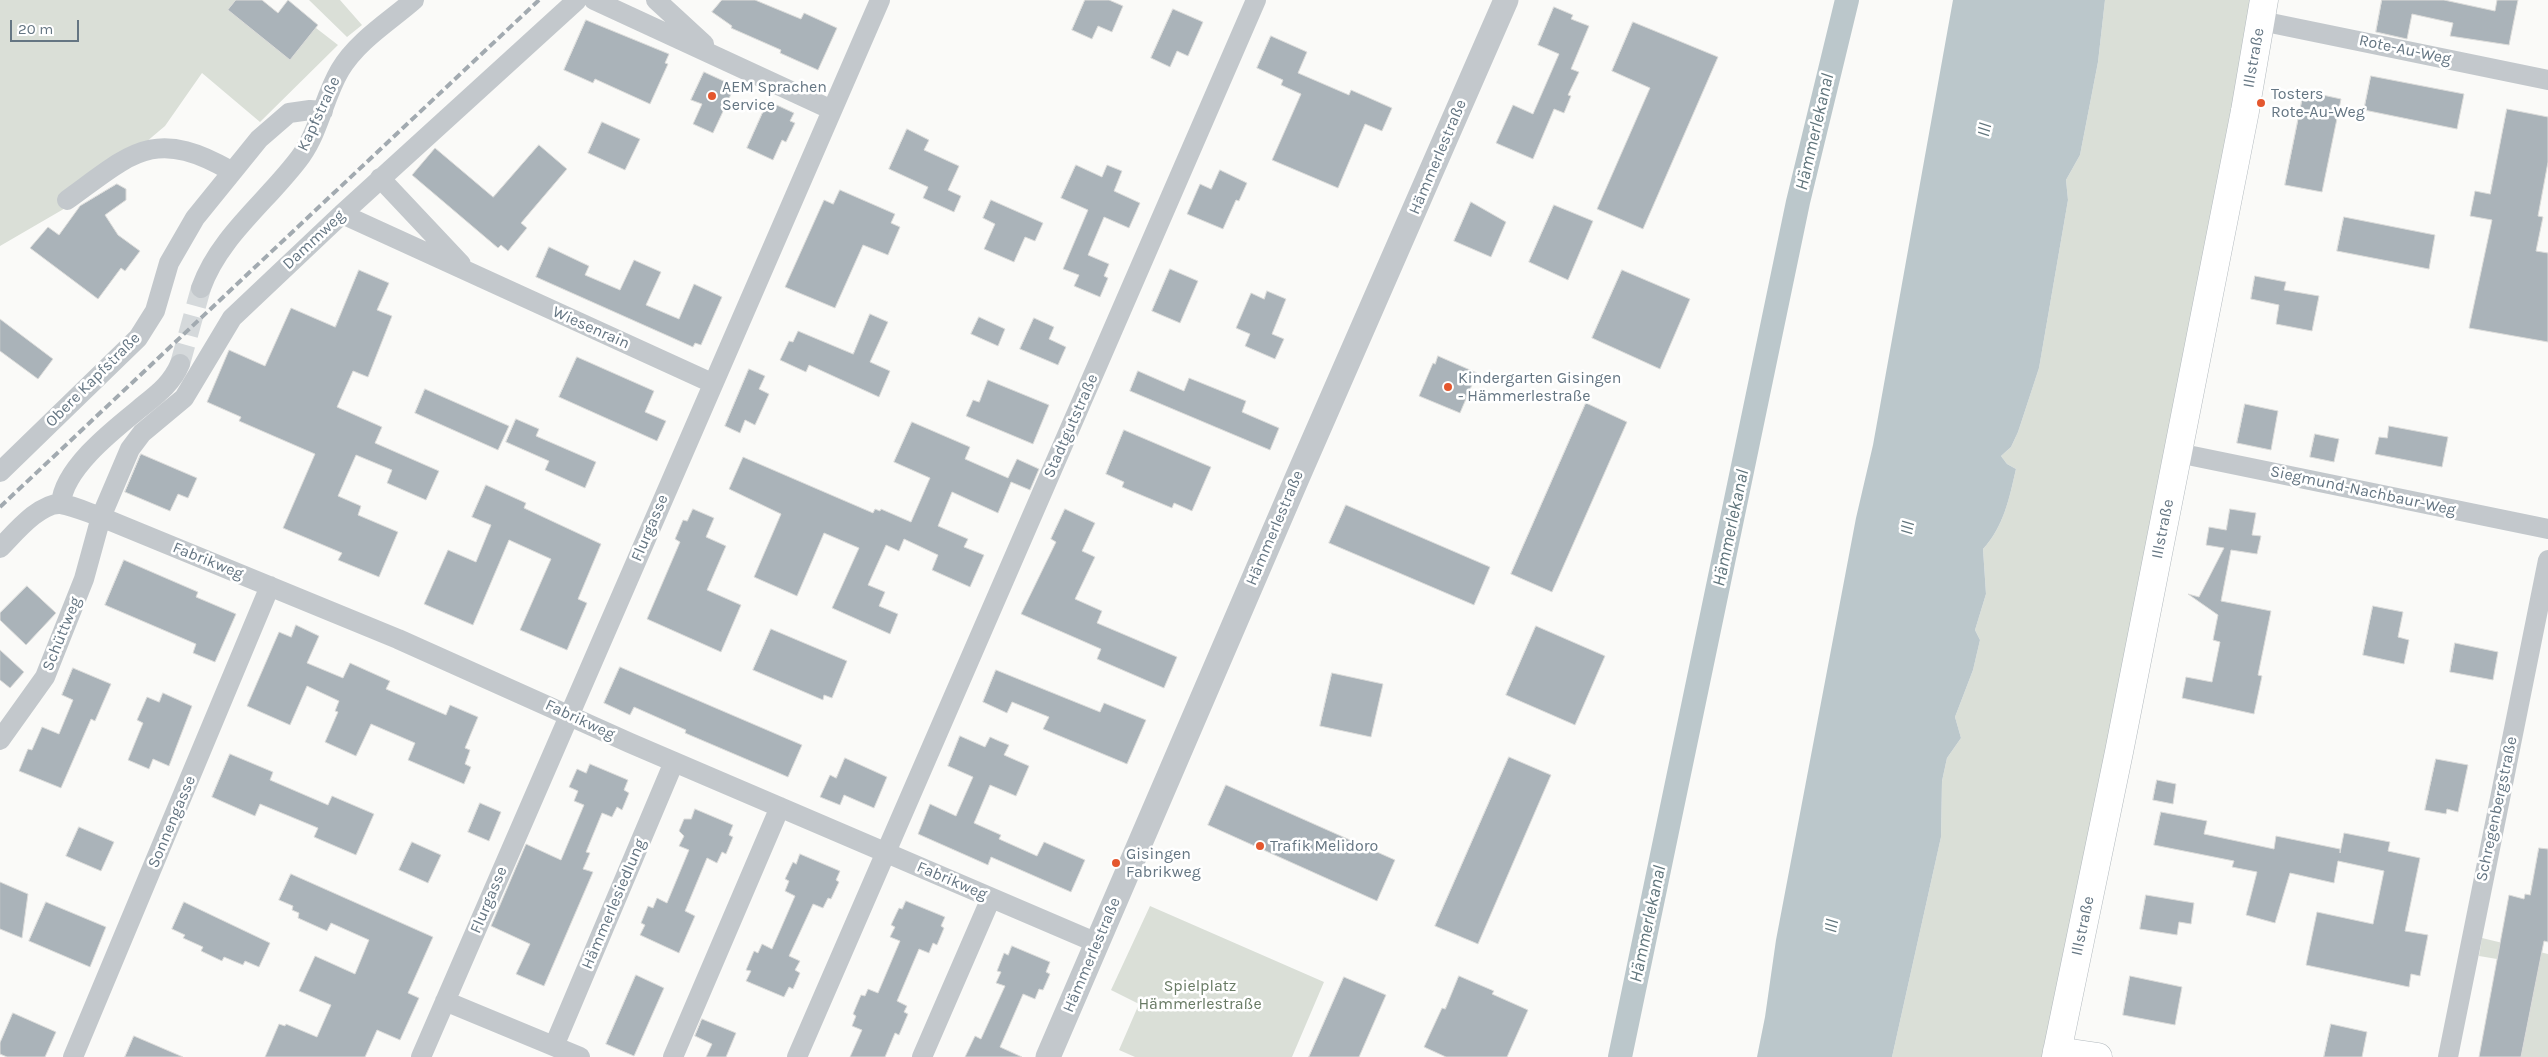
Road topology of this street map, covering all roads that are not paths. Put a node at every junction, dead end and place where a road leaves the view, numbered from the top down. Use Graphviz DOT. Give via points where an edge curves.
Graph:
graph roads {
  1 [pos="414,0"];
  2 [pos="577,0"];
  3 [pos="594,0"];
  4 [pos="656,0"];
  5 [pos="880,0"];
  6 [pos="1256,0"];
  7 [pos="1506,0"];
  8 [pos="2263,10"];
  9 [pos="717,56"];
  10 [pos="2548,80"];
  11 [pos="832,110"];
  12 [pos="323,111"];
  13 [pos="231,171"];
  14 [pos="380,178"];
  15 [pos="67,200"];
  16 [pos="342,214"];
  17 [pos="469,272"];
  18 [pos="201,288"];
  19 [pos="180,364"];
  20 [pos="712,383"];
  21 [pos="2178,454"];
  22 [pos="0,472"];
  23 [pos="61,504"];
  24 [pos="102,518"];
  25 [pos="2548,529"];
  26 [pos="0,548"];
  27 [pos="2548,560"];
  28 [pos="270,586"];
  29 [pos="570,714"];
  30 [pos="0,740"];
  31 [pos="674,762"];
  32 [pos="780,807"];
  33 [pos="886,852"];
  34 [pos="991,898"];
  35 [pos="1097,943"];
  36 [pos="445,1001"];
  37 [pos="554,1046"];
  38 [pos="2056,1054"];
  39 [pos="73,1057"];
  40 [pos="421,1057"];
  41 [pos="580,1057"];
  42 [pos="673,1057"];
  43 [pos="797,1057"];
  44 [pos="922,1057"];
  45 [pos="1048,1057"];
  46 [pos="2098,1057"];
  47 [pos="2448,1057"];
  1 -- 12 [label="street, Kapfstraße" via="352,54 340,69"];
  2 -- 14 [label="street, Dammweg"];
  3 -- 9 [label="street"];
  4 -- 9 [label="street"];
  5 -- 11 [label="street, Flurgasse"];
  6 -- 33 [label="street, Stadtgutstraße"];
  7 -- 35 [label="street, Hämmerlestraße"];
  8 -- 10 [label="street, Rote-Au-Weg"];
  8 -- 21 [label="main road, Illstraße"];
  9 -- 11 [label="street"];
  11 -- 20 [label="street, Flurgasse"];
  12 -- 13 [label="street, Obere Kapfstraße" via="288,113"];
  12 -- 18 [label="street, Kapfstraße" via="301,156 226,243 206,272"];
  13 -- 15 [label="street" via="195,153 164,147 141,151"];
  13 -- 22 [label="street, Obere Kapfstraße" via="195,218 169,263 155,311 138,338"];
  14 -- 16 [label="street, Dammweg"];
  14 -- 17 [label="street, Wiesenrain"];
  16 -- 17 [label="street, Wiesenrain"];
  16 -- 24 [label="street, Dammweg" via="232,318 184,398 142,433 130,449"];
  17 -- 20 [label="street, Wiesenrain"];
  19 -- 23 [label="street" via="168,386 122,423 72,474 63,487"];
  20 -- 29 [label="street, Flurgasse"];
  21 -- 25 [label="street, Siegmund-Nachbaur-Weg"];
  21 -- 38 [label="main road, Illstraße"];
  23 -- 24 [label="street, Fabrikweg"];
  23 -- 26 [label="street" via="50,505 40,511"];
  24 -- 28 [label="street, Fabrikweg"];
  24 -- 30 [label="street, Schüttweg" via="84,580 45,677"];
  27 -- 47 [label="street, Schregenbergstraße"];
  28 -- 29 [label="street, Fabrikweg"];
  28 -- 39 [label="street, Sonnengasse"];
  29 -- 31 [label="street, Fabrikweg"];
  29 -- 36 [label="street, Flurgasse"];
  31 -- 32 [label="street, Fabrikweg"];
  31 -- 37 [label="street, Hämmerlesiedlung"];
  32 -- 33 [label="street, Fabrikweg"];
  32 -- 42 [label="street"];
  33 -- 34 [label="street, Fabrikweg"];
  33 -- 43 [label="street"];
  34 -- 35 [label="street, Fabrikweg"];
  34 -- 44 [label="street"];
  35 -- 45 [label="street, Hämmerlestraße"];
  36 -- 37 [label="street"];
  36 -- 40 [label="street, Flurgasse"];
  37 -- 41 [label="street"];
  38 -- 46 [label="main road"];
}
